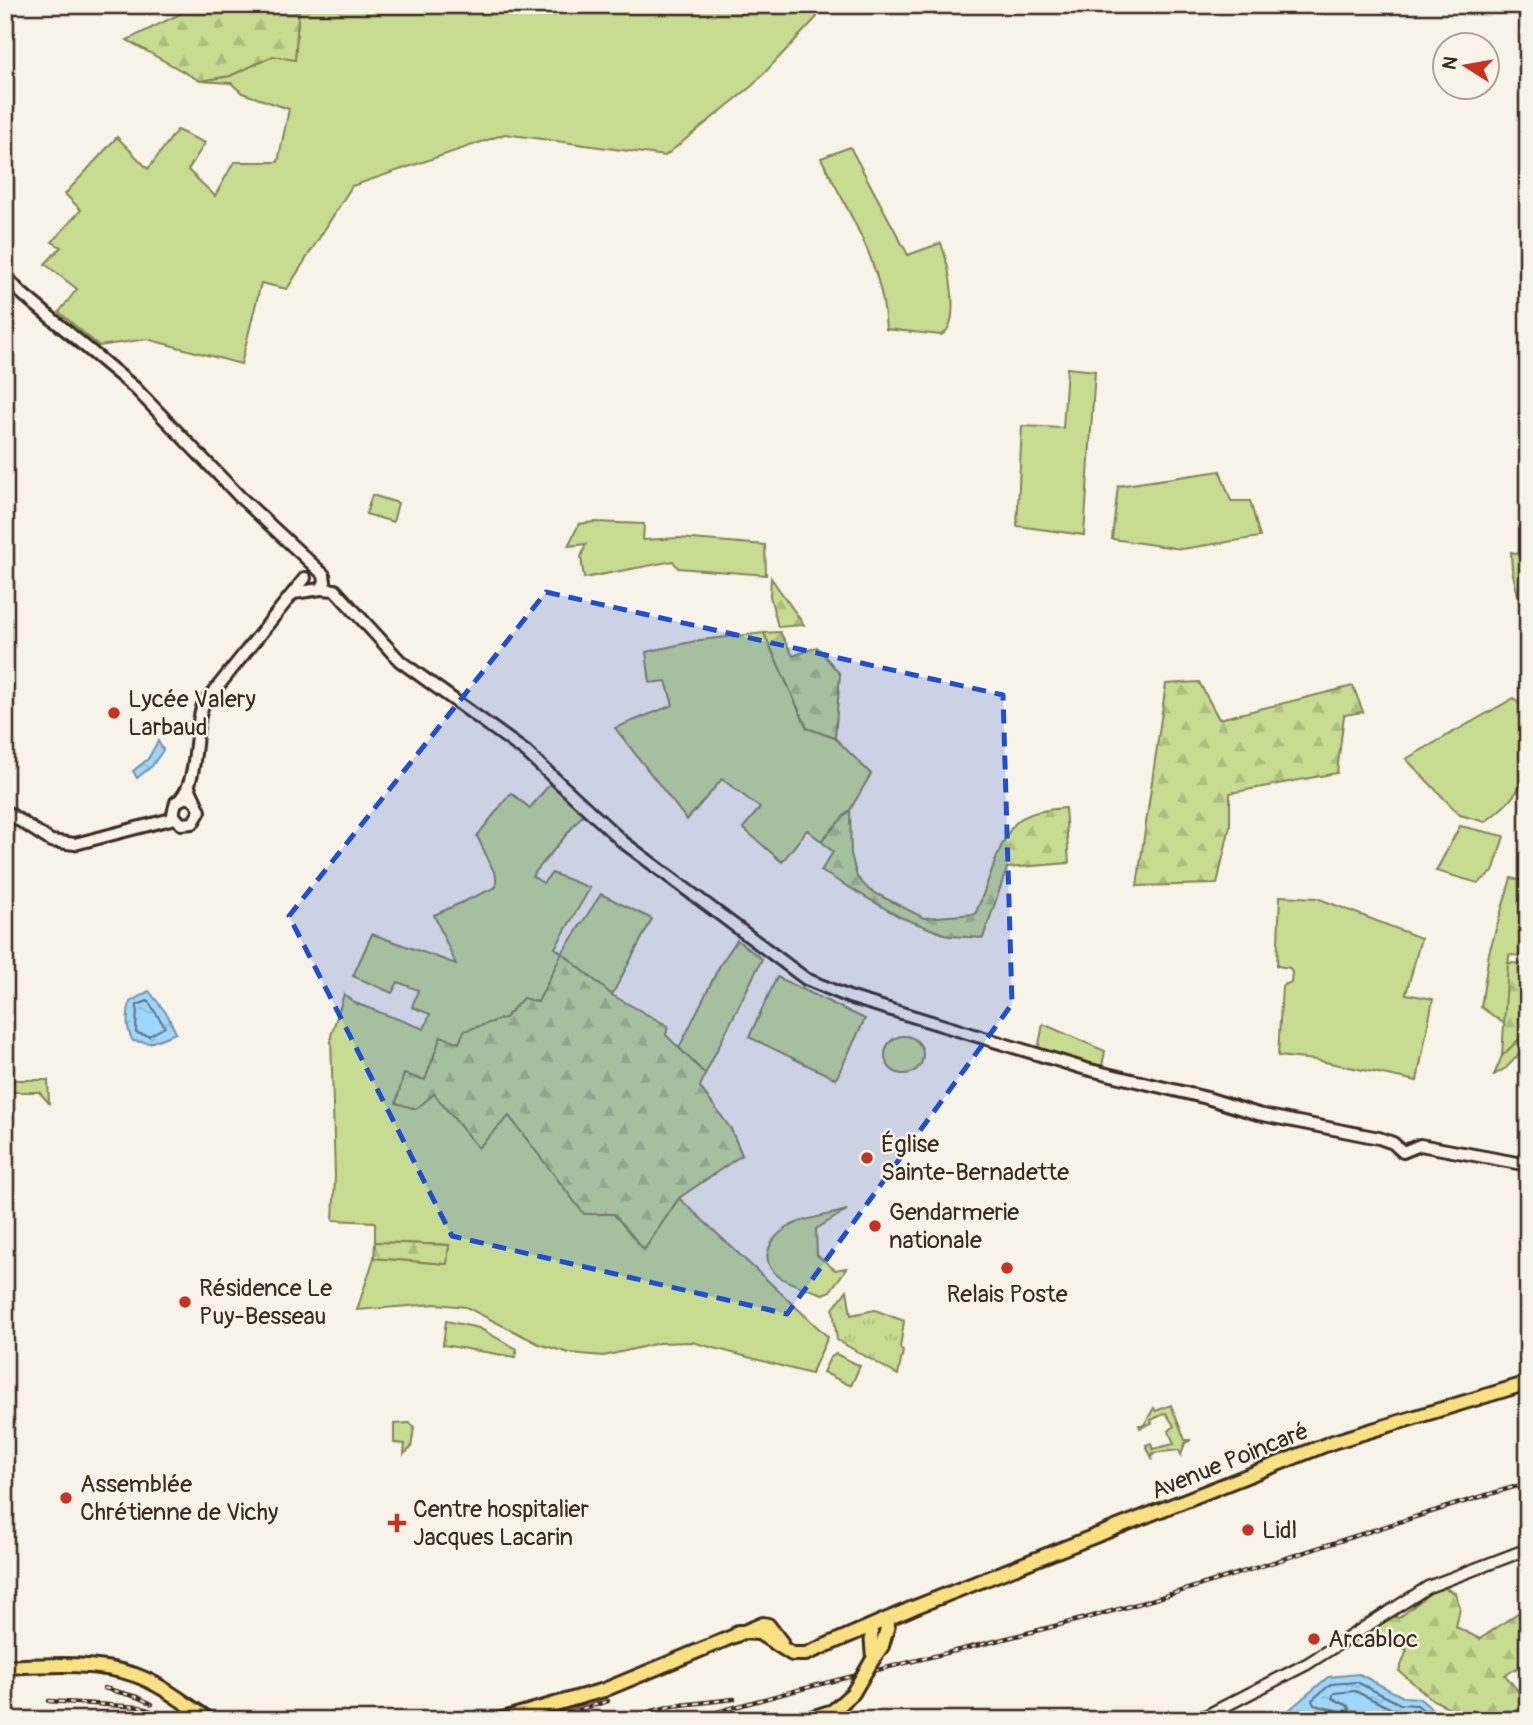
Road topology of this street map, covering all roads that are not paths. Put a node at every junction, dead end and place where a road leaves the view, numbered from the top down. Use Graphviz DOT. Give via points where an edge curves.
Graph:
graph roads {
  1 [pos="5,275"];
  2 [pos="315,581"];
  3 [pos="189,787"];
  4 [pos="181,798"];
  5 [pos="194,800"];
  6 [pos="5,811"];
  7 [pos="174,813"];
  8 [pos="1004,1046"];
  9 [pos="1227,1105"];
  10 [pos="1528,1165"];
  11 [pos="1528,1383"];
  12 [pos="1528,1549"];
  13 [pos="882,1624"];
  14 [pos="873,1658"];
  15 [pos="5,1667"];
  16 [pos="210,1720"];
  17 [pos="499,1720"];
  18 [pos="804,1720"];
  19 [pos="1198,1720"];
  1 -- 2 [label="main road" via="135,388"];
  2 -- 3 [label="main road" via="294,593 203,705"];
  2 -- 8 [label="main road" via="335,590 400,661 526,751 623,842 806,979"];
  3 -- 4 [label="main road"];
  3 -- 5 [label="main road"];
  4 -- 5 [label="main road"];
  4 -- 7 [label="main road"];
  5 -- 7 [label="main road" via="200,811 193,823 181,824"];
  6 -- 7 [label="main road" via="61,843 86,843"];
  8 -- 9 [label="main road"];
  8 -- 9 [label="main road" via="1091,1076"];
  9 -- 10 [label="main road" via="1378,1138 1403,1152 1420,1145"];
  11 -- 13 [label="main road, Avenue Poincaré" via="1333,1442"];
  12 -- 19 [label="street" via="1441,1582 1307,1664"];
  13 -- 14 [label="main road"];
  13 -- 14 [label="main road" via="882,1646"];
  13 -- 17 [label="main road, Avenue Poincaré" via="802,1655 787,1651 763,1631 738,1632 604,1690"];
  14 -- 18 [label="main road, bridge" via="853,1693 833,1711"];
  15 -- 16 [label="main road" via="30,1664 122,1672 142,1678"];
}
